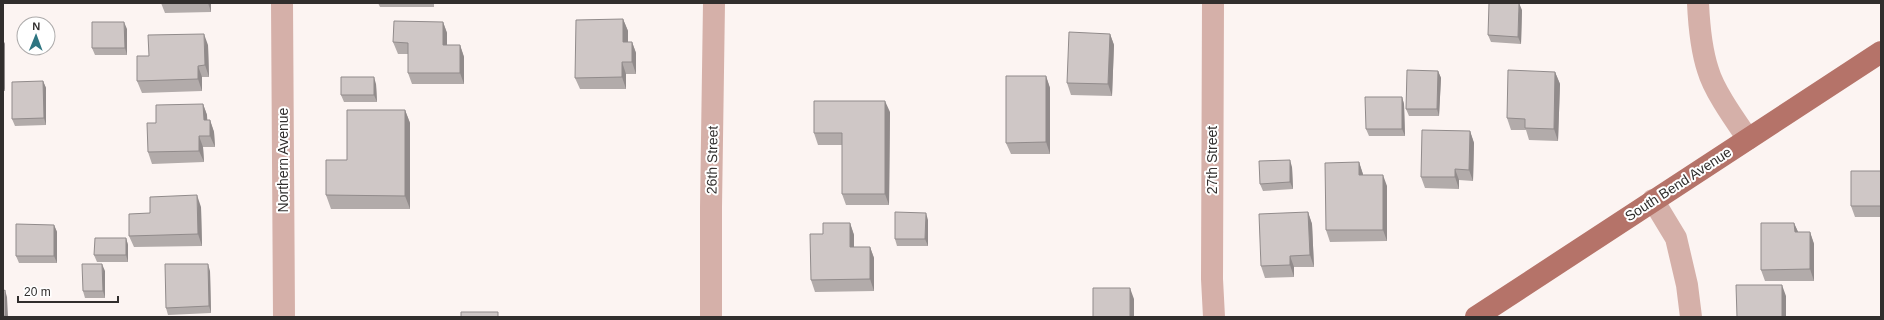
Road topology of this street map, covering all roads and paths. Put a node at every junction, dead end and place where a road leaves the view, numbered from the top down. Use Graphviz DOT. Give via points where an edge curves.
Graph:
graph roads {
  1 [pos="282,3"];
  2 [pos="714,3"];
  3 [pos="1213,3"];
  4 [pos="1698,3"];
  5 [pos="1881,52"];
  6 [pos="1748,139"];
  7 [pos="1653,200"];
  8 [pos="284,317"];
  9 [pos="711,317"];
  10 [pos="1214,317"];
  11 [pos="1476,317"];
  12 [pos="1691,317"];
  1 -- 8 [label="street, Northern Avenue"];
  2 -- 9 [label="street, 26th Street"];
  3 -- 10 [label="street, 27th Street"];
  4 -- 6 [label="street" via="1708,71 1722,99"];
  5 -- 6 [label="main road, South Bend Avenue"];
  6 -- 7 [label="main road, South Bend Avenue"];
  7 -- 11 [label="main road, South Bend Avenue"];
  7 -- 12 [label="street" via="1676,238 1687,285"];
}
